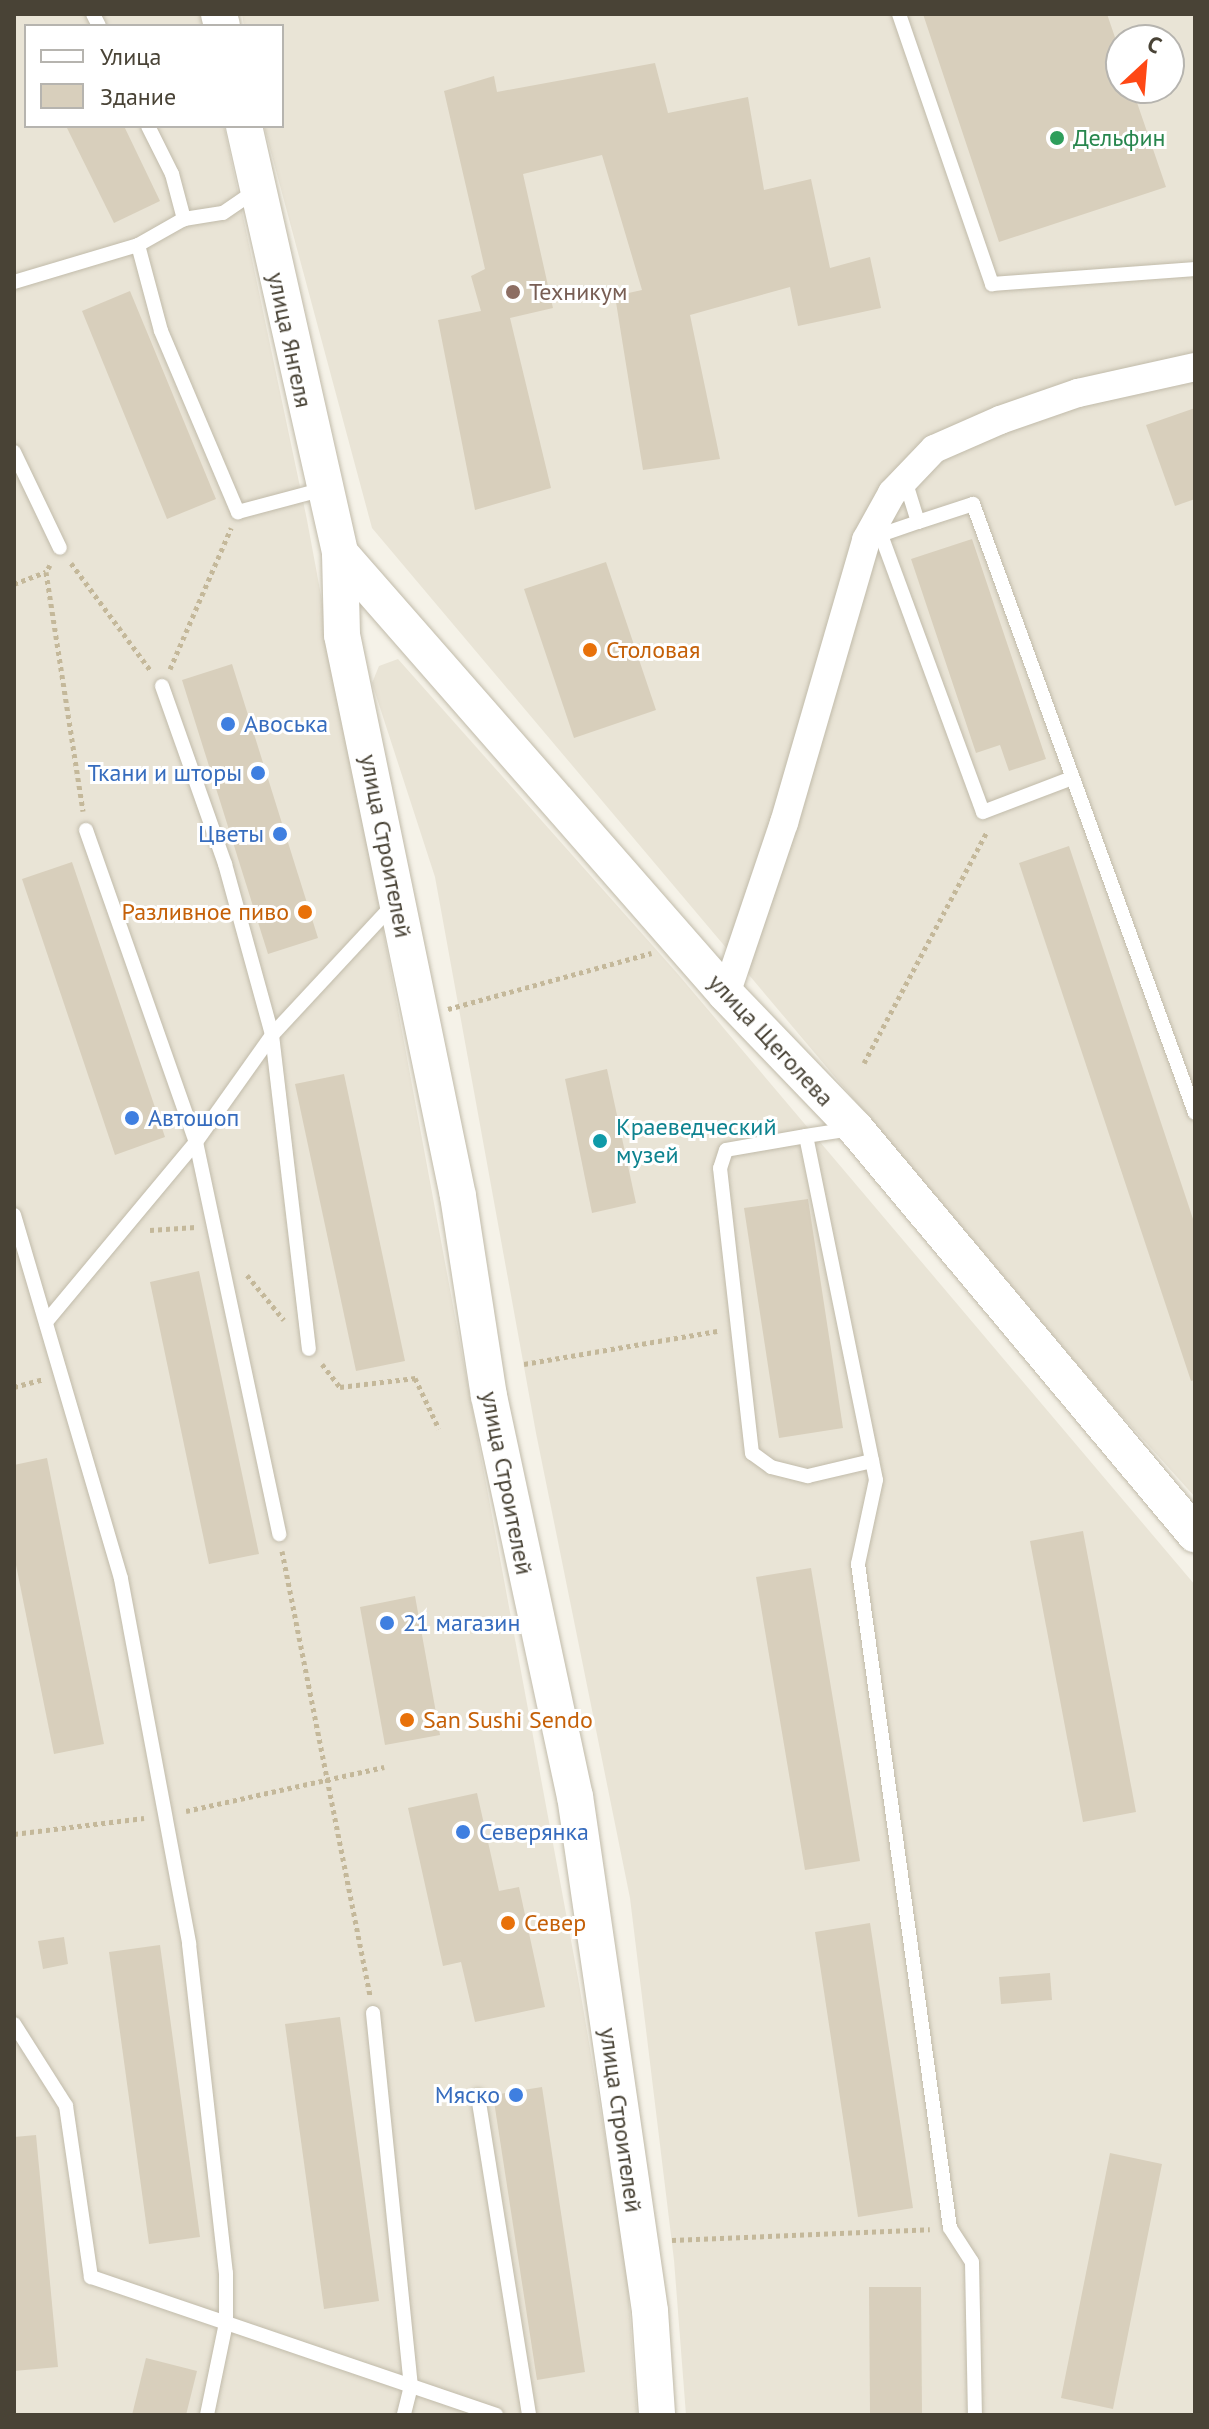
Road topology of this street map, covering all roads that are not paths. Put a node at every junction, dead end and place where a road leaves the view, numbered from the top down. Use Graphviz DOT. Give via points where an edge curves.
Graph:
graph roads {
  1 [pos="899,14"];
  2 [pos="149,128"];
  3 [pos="244,128"];
  4 [pos="258,189"];
  5 [pos="184,219"];
  6 [pos="138,245"];
  7 [pos="1195,269"];
  8 [pos="14,282"];
  9 [pos="1195,367"];
  10 [pos="14,452"];
  11 [pos="905,480"];
  12 [pos="324,489"];
  13 [pos="918,522"];
  14 [pos="60,548"];
  15 [pos="340,553"];
  16 [pos="162,686"];
  17 [pos="1072,778"];
  18 [pos="86,830"];
  19 [pos="397,901"];
  20 [pos="726,994"];
  21 [pos="272,1035"];
  22 [pos="1195,1113"];
  23 [pos="855,1128"];
  24 [pos="806,1136"];
  25 [pos="196,1142"];
  26 [pos="14,1215"];
  27 [pos="46,1322"];
  28 [pos="309,1349"];
  29 [pos="872,1461"];
  30 [pos="279,1534"];
  31 [pos="1195,1534"];
  32 [pos="373,2013"];
  33 [pos="14,2024"];
  34 [pos="478,2096"];
  35 [pos="226,2323"];
  36 [pos="411,2386"];
  37 [pos="207,2415"];
  38 [pos="404,2415"];
  39 [pos="496,2415"];
  40 [pos="529,2415"];
  41 [pos="657,2415"];
  42 [pos="975,2415"];
  1 -- 7 [label="lane" via="992,284"];
  2 -- 5 [label="lane" via="172,174"];
  3 -- 4 [label="street, улица Янгеля"];
  4 -- 5 [label="lane" via="223,213"];
  4 -- 12 [label="street, улица Янгеля"];
  5 -- 6 [label="lane"];
  6 -- 8 [label="lane"];
  6 -- 12 [label="lane" via="161,331 238,512"];
  9 -- 11 [label="street" via="1078,393 1000,420 934,449"];
  10 -- 14 [label="lane"];
  11 -- 13 [label="lane"];
  11 -- 20 [label="street" via="866,540 784,823"];
  12 -- 15 [label="street, улица Янгеля"];
  13 -- 17 [label="lane" via="973,504"];
  13 -- 17 [label="lane" via="881,535 983,812"];
  15 -- 19 [label="street, улица Строителей" via="342,635"];
  15 -- 20 [label="street, улица Щеголева"];
  16 -- 21 [label="lane" via="225,864"];
  17 -- 22 [label="lane"];
  18 -- 25 [label="lane"];
  19 -- 21 [label="lane"];
  19 -- 41 [label="street, улица Строителей" via="458,1196 489,1396 575,1796 650,2311"];
  20 -- 23 [label="street, улица Щеголева"];
  21 -- 25 [label="lane"];
  21 -- 28 [label="lane"];
  23 -- 24 [label="lane"];
  23 -- 31 [label="street, улица Щеголева"];
  24 -- 29 [label="lane"];
  24 -- 29 [label="lane" via="726,1150 720,1168 752,1453 771,1467 808,1476"];
  25 -- 27 [label="lane"];
  25 -- 30 [label="lane"];
  26 -- 27 [label="lane"];
  27 -- 35 [label="lane" via="121,1579 189,1944 226,2273"];
  29 -- 42 [label="lane" via="876,1480 858,1564 950,2228 972,2262"];
  32 -- 36 [label="lane"];
  33 -- 35 [label="lane" via="66,2106 91,2277"];
  34 -- 40 [label="lane"];
  35 -- 36 [label="lane"];
  35 -- 37 [label="lane"];
  36 -- 38 [label="lane"];
  36 -- 39 [label="lane"];
}
